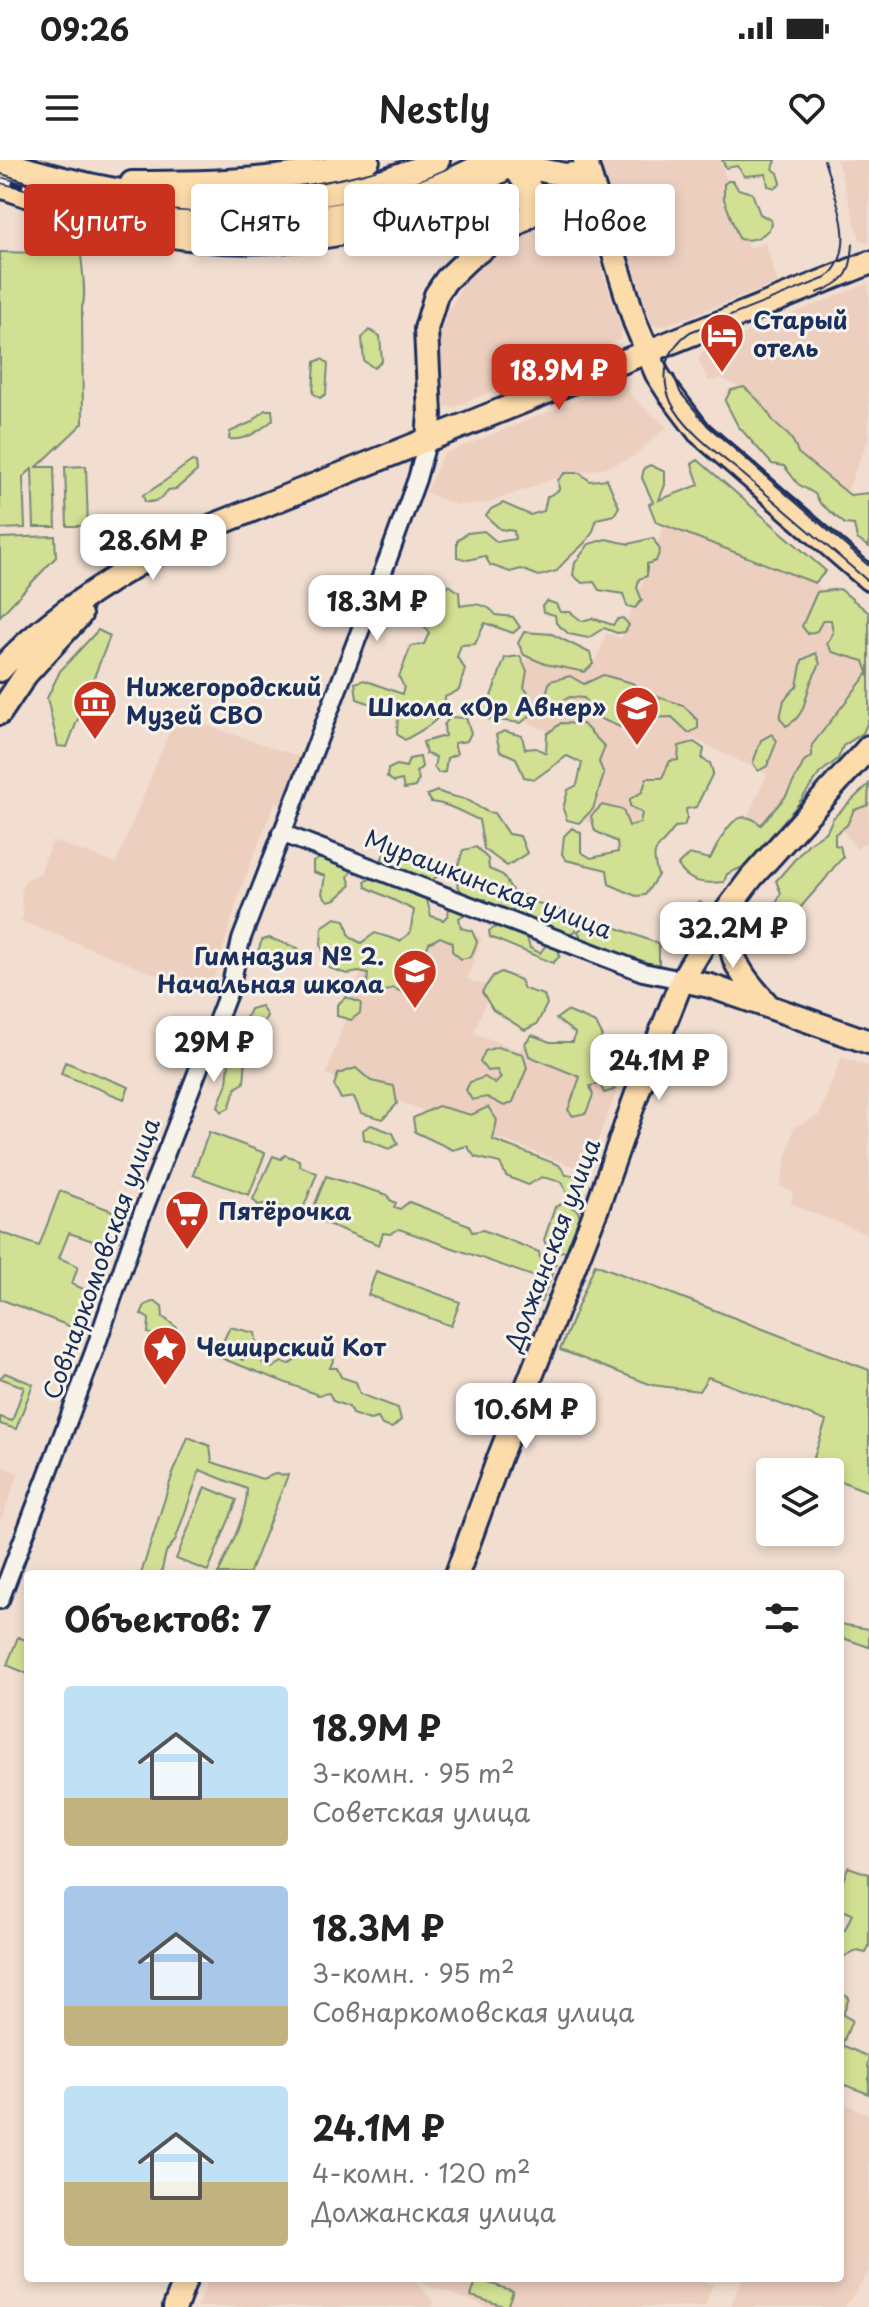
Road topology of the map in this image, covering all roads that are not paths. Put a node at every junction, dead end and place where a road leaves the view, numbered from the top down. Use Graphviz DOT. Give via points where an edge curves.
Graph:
graph roads {
  1 [pos="368,160"];
  2 [pos="438,160"];
  3 [pos="0,161"];
  4 [pos="508,161"];
  5 [pos="587,166"];
  6 [pos="96,184"];
  7 [pos="175,185"];
  8 [pos="0,186"];
  9 [pos="24,194"];
  10 [pos="175,196"];
  11 [pos="531,214"];
  12 [pos="175,223"];
  13 [pos="175,237"];
  14 [pos="869,263"];
  15 [pos="647,353"];
  16 [pos="428,439"];
  17 [pos="869,579"];
  18 [pos="115,580"];
  19 [pos="0,670"];
  20 [pos="0,713"];
  21 [pos="869,747"];
  22 [pos="281,833"];
  23 [pos="740,892"];
  24 [pos="682,980"];
  25 [pos="771,1007"];
  26 [pos="869,1042"];
  27 [pos="459,1570"];
  28 [pos="0,1600"];
  29 [pos="184,2282"];
  30 [pos="175,2307"];
  1 -- 7 [label="main road" via="285,178"];
  2 -- 10 [label="main road" via="369,184 281,200"];
  3 -- 6 [label="main road"];
  4 -- 5 [label="main road" via="565,175"];
  4 -- 11 [label="main road" via="530,189"];
  4 -- 12 [label="main road" via="396,201 297,222"];
  4 -- 13 [label="main road" via="453,198 413,215 328,236 225,242"];
  5 -- 11 [label="main road"];
  5 -- 15 [label="main road"];
  8 -- 9 [label="main road"];
  11 -- 16 [label="main road" via="446,280 428,320"];
  14 -- 15 [label="main road"];
  15 -- 16 [label="main road"];
  15 -- 17 [label="main road" via="699,432"];
  16 -- 18 [label="main road" via="200,531"];
  16 -- 22 [label="street, Совнаркомовская улица" via="389,556"];
  18 -- 19 [label="main road" via="42,630"];
  18 -- 20 [label="main road" via="26,674"];
  21 -- 23 [label="main road, Должанская улица"];
  22 -- 24 [label="street, Мурашкинская улица" via="615,962"];
  22 -- 28 [label="street, Совнаркомовская улица" via="241,940 230,988"];
  23 -- 24 [label="main road, Должанская улица"];
  23 -- 25 [label="main road" via="730,928 733,955"];
  24 -- 25 [label="main road, Мурашкинская улица"];
  24 -- 27 [label="main road, Должанская улица"];
  25 -- 26 [label="main road, Мурашкинская улица"];
  29 -- 30 [label="main road"];
}
